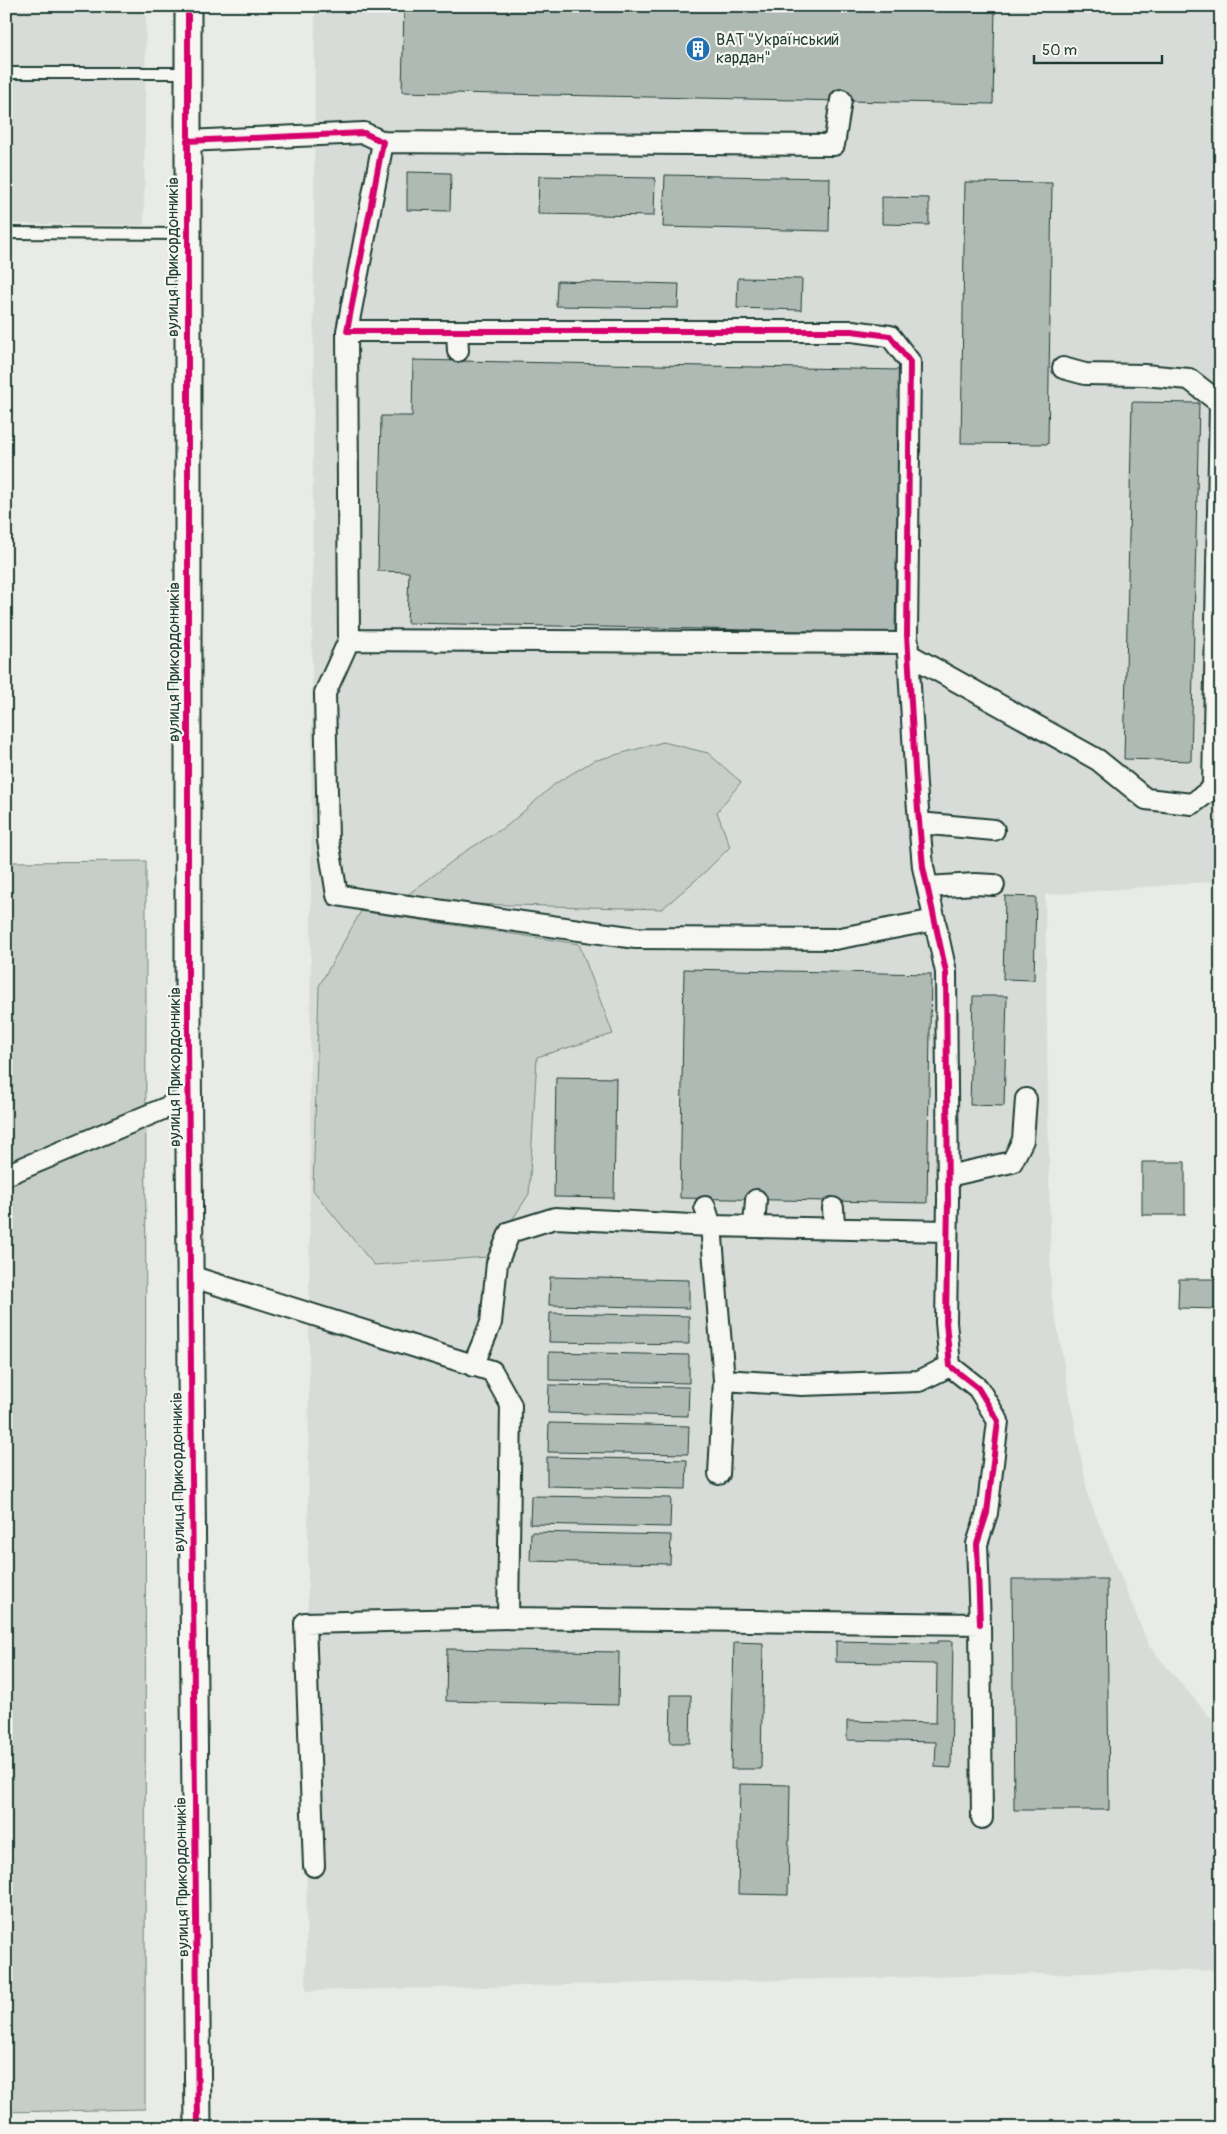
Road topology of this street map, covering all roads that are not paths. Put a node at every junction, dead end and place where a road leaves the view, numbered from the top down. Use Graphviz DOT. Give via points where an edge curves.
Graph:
graph roads {
  1 [pos="188,6"];
  2 [pos="6,73"];
  3 [pos="188,74"];
  4 [pos="841,100"];
  5 [pos="188,141"];
  6 [pos="383,142"];
  7 [pos="6,233"];
  8 [pos="187,234"];
  9 [pos="347,331"];
  10 [pos="457,331"];
  11 [pos="458,351"];
  12 [pos="1063,368"];
  13 [pos="348,640"];
  14 [pos="908,649"];
  15 [pos="919,823"];
  16 [pos="994,830"];
  17 [pos="994,885"];
  18 [pos="928,887"];
  19 [pos="935,920"];
  20 [pos="188,1098"];
  21 [pos="1026,1099"];
  22 [pos="6,1175"];
  23 [pos="948,1176"];
  24 [pos="756,1200"];
  25 [pos="704,1206"];
  26 [pos="711,1226"];
  27 [pos="754,1227"];
  28 [pos="948,1230"];
  29 [pos="190,1276"];
  30 [pos="473,1366"];
  31 [pos="950,1366"];
  32 [pos="724,1380"];
  33 [pos="719,1474"];
  34 [pos="508,1618"];
  35 [pos="980,1624"];
  36 [pos="982,1818"];
  37 [pos="314,1866"];
  38 [pos="198,2128"];
  1 -- 3 [label="street, вулиця Прикордонників"];
  2 -- 3 [label="lane"];
  3 -- 5 [label="street, вулиця Прикордонників"];
  4 -- 6 [label="street" via="834,145"];
  5 -- 6 [label="street" via="364,133"];
  5 -- 8 [label="street, вулиця Прикордонників"];
  6 -- 9 [label="street"];
  7 -- 8 [label="lane"];
  8 -- 20 [label="street, вулиця Прикордонників"];
  9 -- 10 [label="street"];
  9 -- 13 [label="street"];
  10 -- 11 [label="street"];
  10 -- 14 [label="street" via="852,331 890,336 910,362"];
  12 -- 14 [label="street" via="1085,374 1189,379 1220,403 1214,788 1192,804 1146,799 1098,760"];
  13 -- 14 [label="street"];
  13 -- 19 [label="street" via="325,693 328,840 337,895 636,938 835,939"];
  14 -- 15 [label="street"];
  15 -- 16 [label="street"];
  15 -- 18 [label="street"];
  17 -- 18 [label="street"];
  18 -- 19 [label="street"];
  19 -- 23 [label="street" via="946,972"];
  20 -- 22 [label="street"];
  20 -- 29 [label="street, вулиця Прикордонників"];
  21 -- 23 [label="street" via="1023,1140 1012,1162"];
  23 -- 28 [label="street"];
  24 -- 27 [label="street"];
  25 -- 26 [label="street"];
  26 -- 27 [label="street"];
  26 -- 30 [label="street" via="555,1218 510,1232 497,1263 491,1322"];
  26 -- 32 [label="street"];
  27 -- 28 [label="street" via="834,1218"];
  28 -- 31 [label="street" via="946,1322"];
  29 -- 30 [label="street"];
  29 -- 38 [label="street, вулиця Прикордонників"];
  30 -- 34 [label="street" via="492,1371 511,1405"];
  31 -- 32 [label="street" via="919,1381 802,1385"];
  31 -- 35 [label="street" via="978,1388 998,1421 987,1513 977,1544"];
  32 -- 33 [label="street"];
  34 -- 35 [label="street"];
  34 -- 37 [label="street" via="305,1623"];
  35 -- 36 [label="street"];
}
